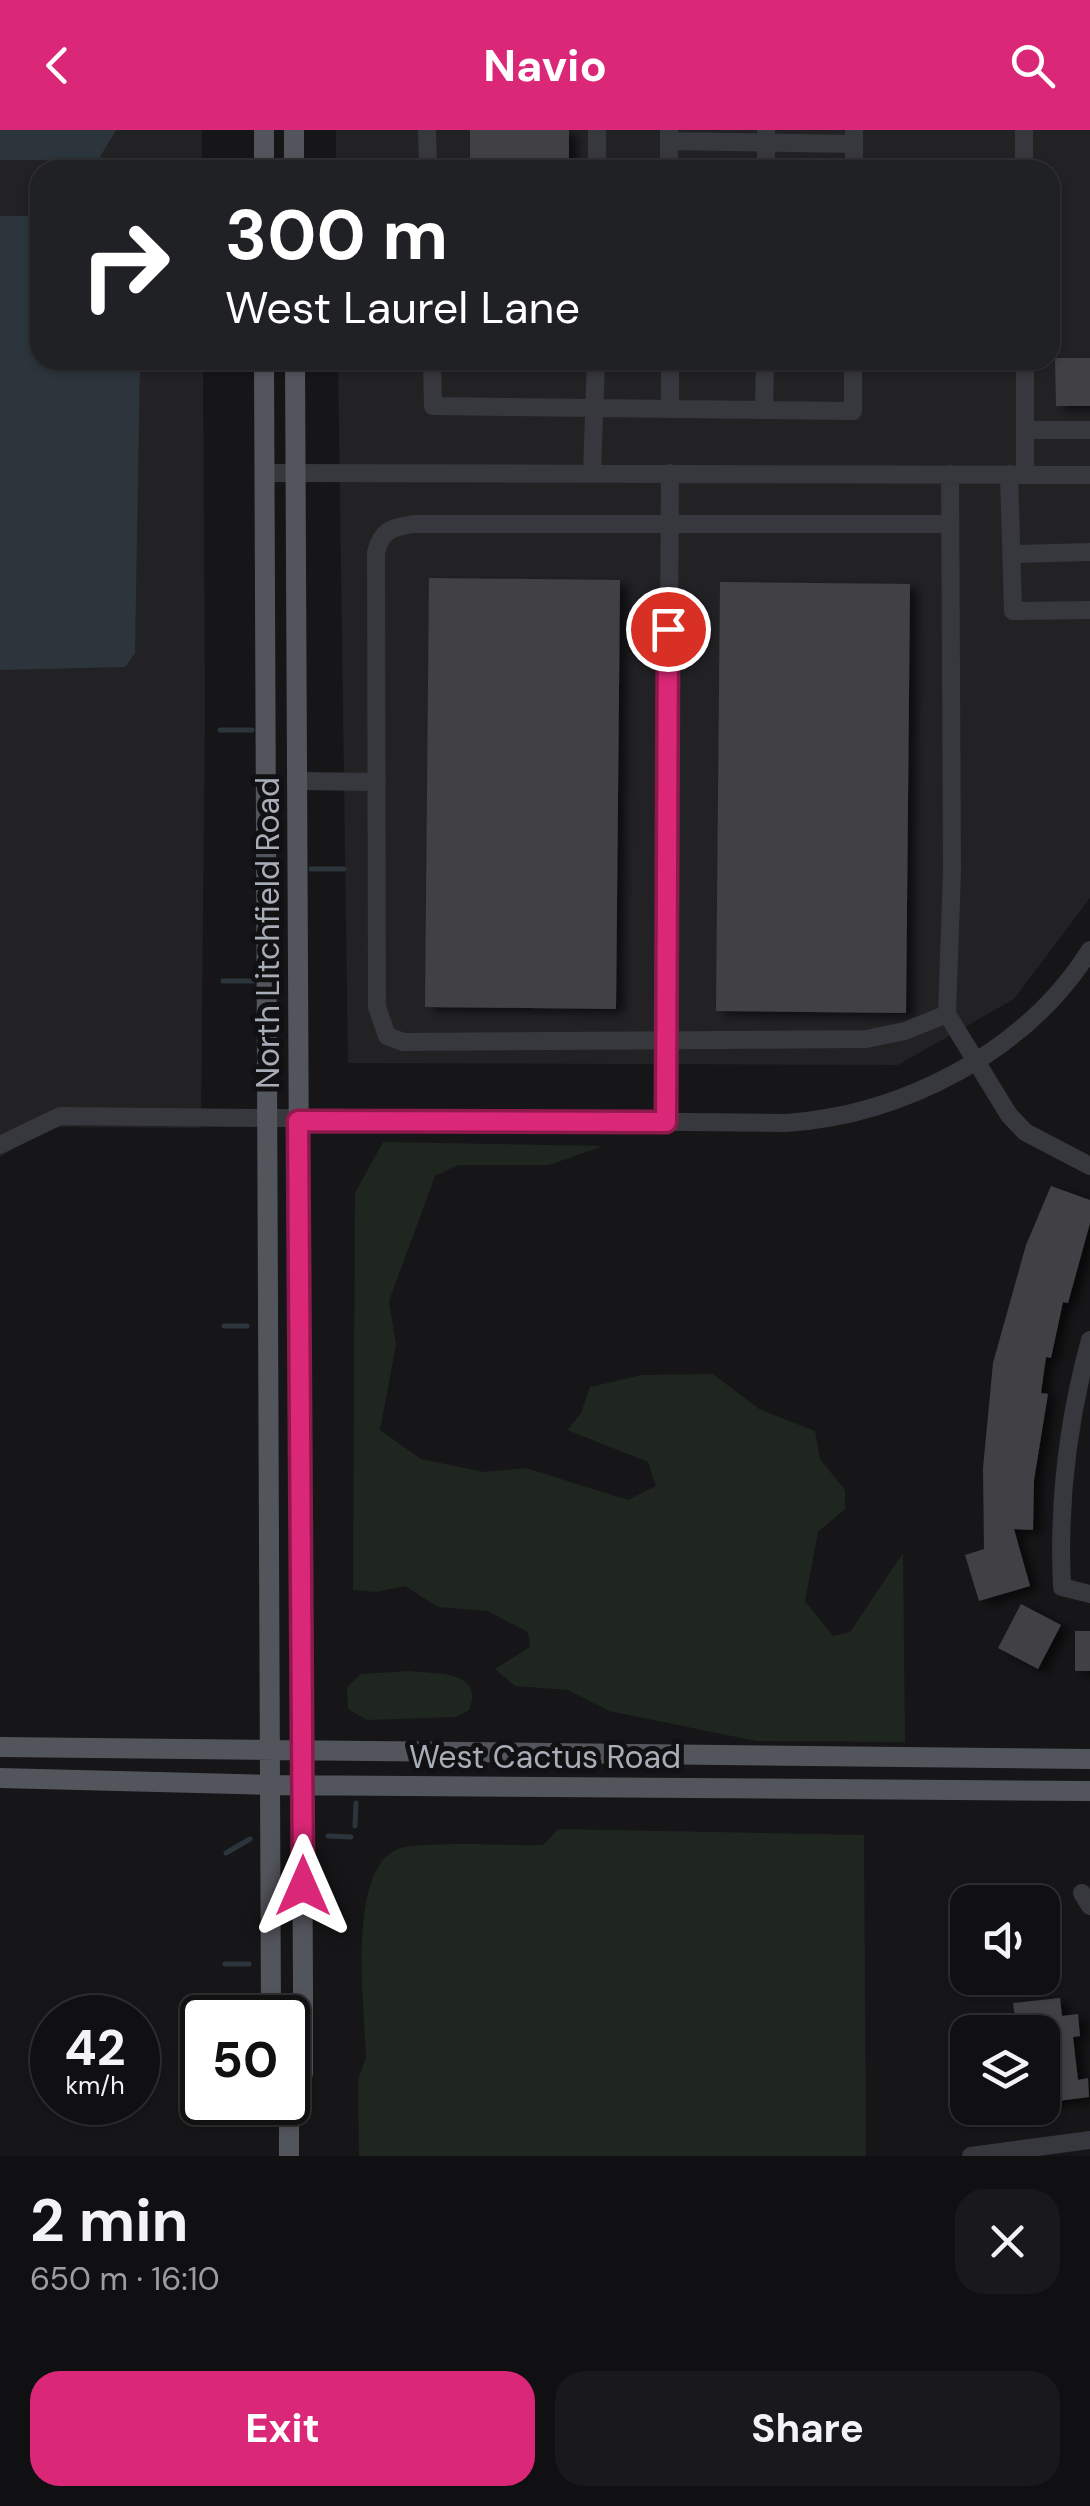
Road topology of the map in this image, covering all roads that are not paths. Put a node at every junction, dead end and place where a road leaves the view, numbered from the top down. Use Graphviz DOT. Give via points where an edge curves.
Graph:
graph roads {
  1 [pos="264,130"];
  2 [pos="294,130"];
  3 [pos="428,130"];
  4 [pos="597,130"];
  5 [pos="1024,130"];
  6 [pos="668,136"];
  7 [pos="766,136"];
  8 [pos="854,137"];
  9 [pos="264,160"];
  10 [pos="294,160"];
  11 [pos="428,160"];
  12 [pos="597,160"];
  13 [pos="1024,160"];
  14 [pos="264,370"];
  15 [pos="295,370"];
  16 [pos="432,370"];
  17 [pos="596,370"];
  18 [pos="670,370"];
  19 [pos="764,370"];
  20 [pos="853,370"];
  21 [pos="1025,370"];
  22 [pos="596,408"];
  23 [pos="670,409"];
  24 [pos="764,410"];
  25 [pos="1025,430"];
  26 [pos="1090,430"];
  27 [pos="265,472"];
  28 [pos="296,472"];
  29 [pos="592,473"];
  30 [pos="670,473"];
  31 [pos="950,474"];
  32 [pos="1017,474"];
  33 [pos="1090,475"];
  34 [pos="668,524"];
  35 [pos="950,524"];
  36 [pos="1090,552"];
  37 [pos="1012,554"];
  38 [pos="1090,610"];
  39 [pos="297,781"];
  40 [pos="376,782"];
  41 [pos="1090,950"];
  42 [pos="947,1014"];
  43 [pos="666,1043"];
  44 [pos="976,1060"];
  45 [pos="267,1121"];
  46 [pos="298,1121"];
  47 [pos="666,1122"];
  48 [pos="0,1145"];
  49 [pos="1090,1166"];
  50 [pos="1090,1340"];
  51 [pos="1090,1594"];
  52 [pos="0,1747"];
  53 [pos="272,1753"];
  54 [pos="303,1753"];
  55 [pos="1090,1759"];
  56 [pos="0,1778"];
  57 [pos="303,1784"];
  58 [pos="272,1785"];
  59 [pos="1090,1791"];
  60 [pos="271,1995"];
  61 [pos="303,1995"];
  62 [pos="289,2125"];
  63 [pos="1090,2140"];
  64 [pos="290,2156"];
  65 [pos="971,2156"];
  1 -- 9 [label="main road"];
  2 -- 10 [label="main road"];
  3 -- 11 [label="street"];
  4 -- 12 [label="street"];
  5 -- 13 [label="street"];
  6 -- 7 [label="street"];
  7 -- 8 [label="street"];
  14 -- 27 [label="main road, North Litchfield Road"];
  15 -- 28 [label="main road, North Litchfield Road"];
  16 -- 22 [label="street" via="432,406"];
  17 -- 22 [label="street"];
  18 -- 23 [label="street"];
  19 -- 24 [label="street"];
  20 -- 24 [label="street" via="853,412"];
  21 -- 25 [label="street"];
  22 -- 23 [label="street"];
  22 -- 29 [label="street"];
  23 -- 24 [label="street"];
  25 -- 26 [label="street"];
  25 -- 32 [label="street"];
  27 -- 28 [label="street"];
  27 -- 45 [label="main road, North Litchfield Road"];
  28 -- 29 [label="street"];
  28 -- 39 [label="main road, North Litchfield Road"];
  29 -- 30 [label="street"];
  30 -- 31 [label="street"];
  30 -- 34 [label="street"];
  31 -- 32 [label="street"];
  31 -- 35 [label="street"];
  32 -- 33 [label="street"];
  32 -- 37 [label="street"];
  34 -- 35 [label="street"];
  34 -- 40 [label="street" via="413,524 380,537"];
  34 -- 43 [label="street"];
  35 -- 42 [label="street"];
  36 -- 37 [label="street"];
  37 -- 38 [label="street" via="1012,611"];
  39 -- 40 [label="street"];
  39 -- 46 [label="main road, North Litchfield Road"];
  40 -- 43 [label="street" via="377,1007 387,1036 403,1042"];
  41 -- 44 [label="street" via="1045,1007"];
  42 -- 43 [label="street" via="866,1039"];
  42 -- 44 [label="street"];
  43 -- 47 [label="street"];
  44 -- 47 [label="street" via="944,1080 853,1114 786,1122"];
  44 -- 49 [label="street" via="1025,1132"];
  45 -- 46 [label="street"];
  45 -- 48 [label="street" via="60,1116"];
  45 -- 53 [label="main road, North Litchfield Road"];
  46 -- 47 [label="street"];
  46 -- 54 [label="main road, North Litchfield Road"];
  50 -- 51 [label="street" via="1064,1472 1062,1587"];
  52 -- 53 [label="main road, West Cactus Road"];
  53 -- 54 [label="main road, West Cactus Road"];
  53 -- 58 [label="main road, North Litchfield Road"];
  54 -- 55 [label="main road, West Cactus Road"];
  54 -- 57 [label="main road, North Litchfield Road"];
  56 -- 58 [label="main road, West Cactus Road"];
  57 -- 58 [label="main road, West Cactus Road"];
  57 -- 59 [label="main road, West Cactus Road"];
  57 -- 61 [label="main road, North Litchfield Road"];
  58 -- 60 [label="main road, North Litchfield Road"];
  62 -- 64 [label="main road, North Litchfield Road"];
  63 -- 65 [label="street"];
}
